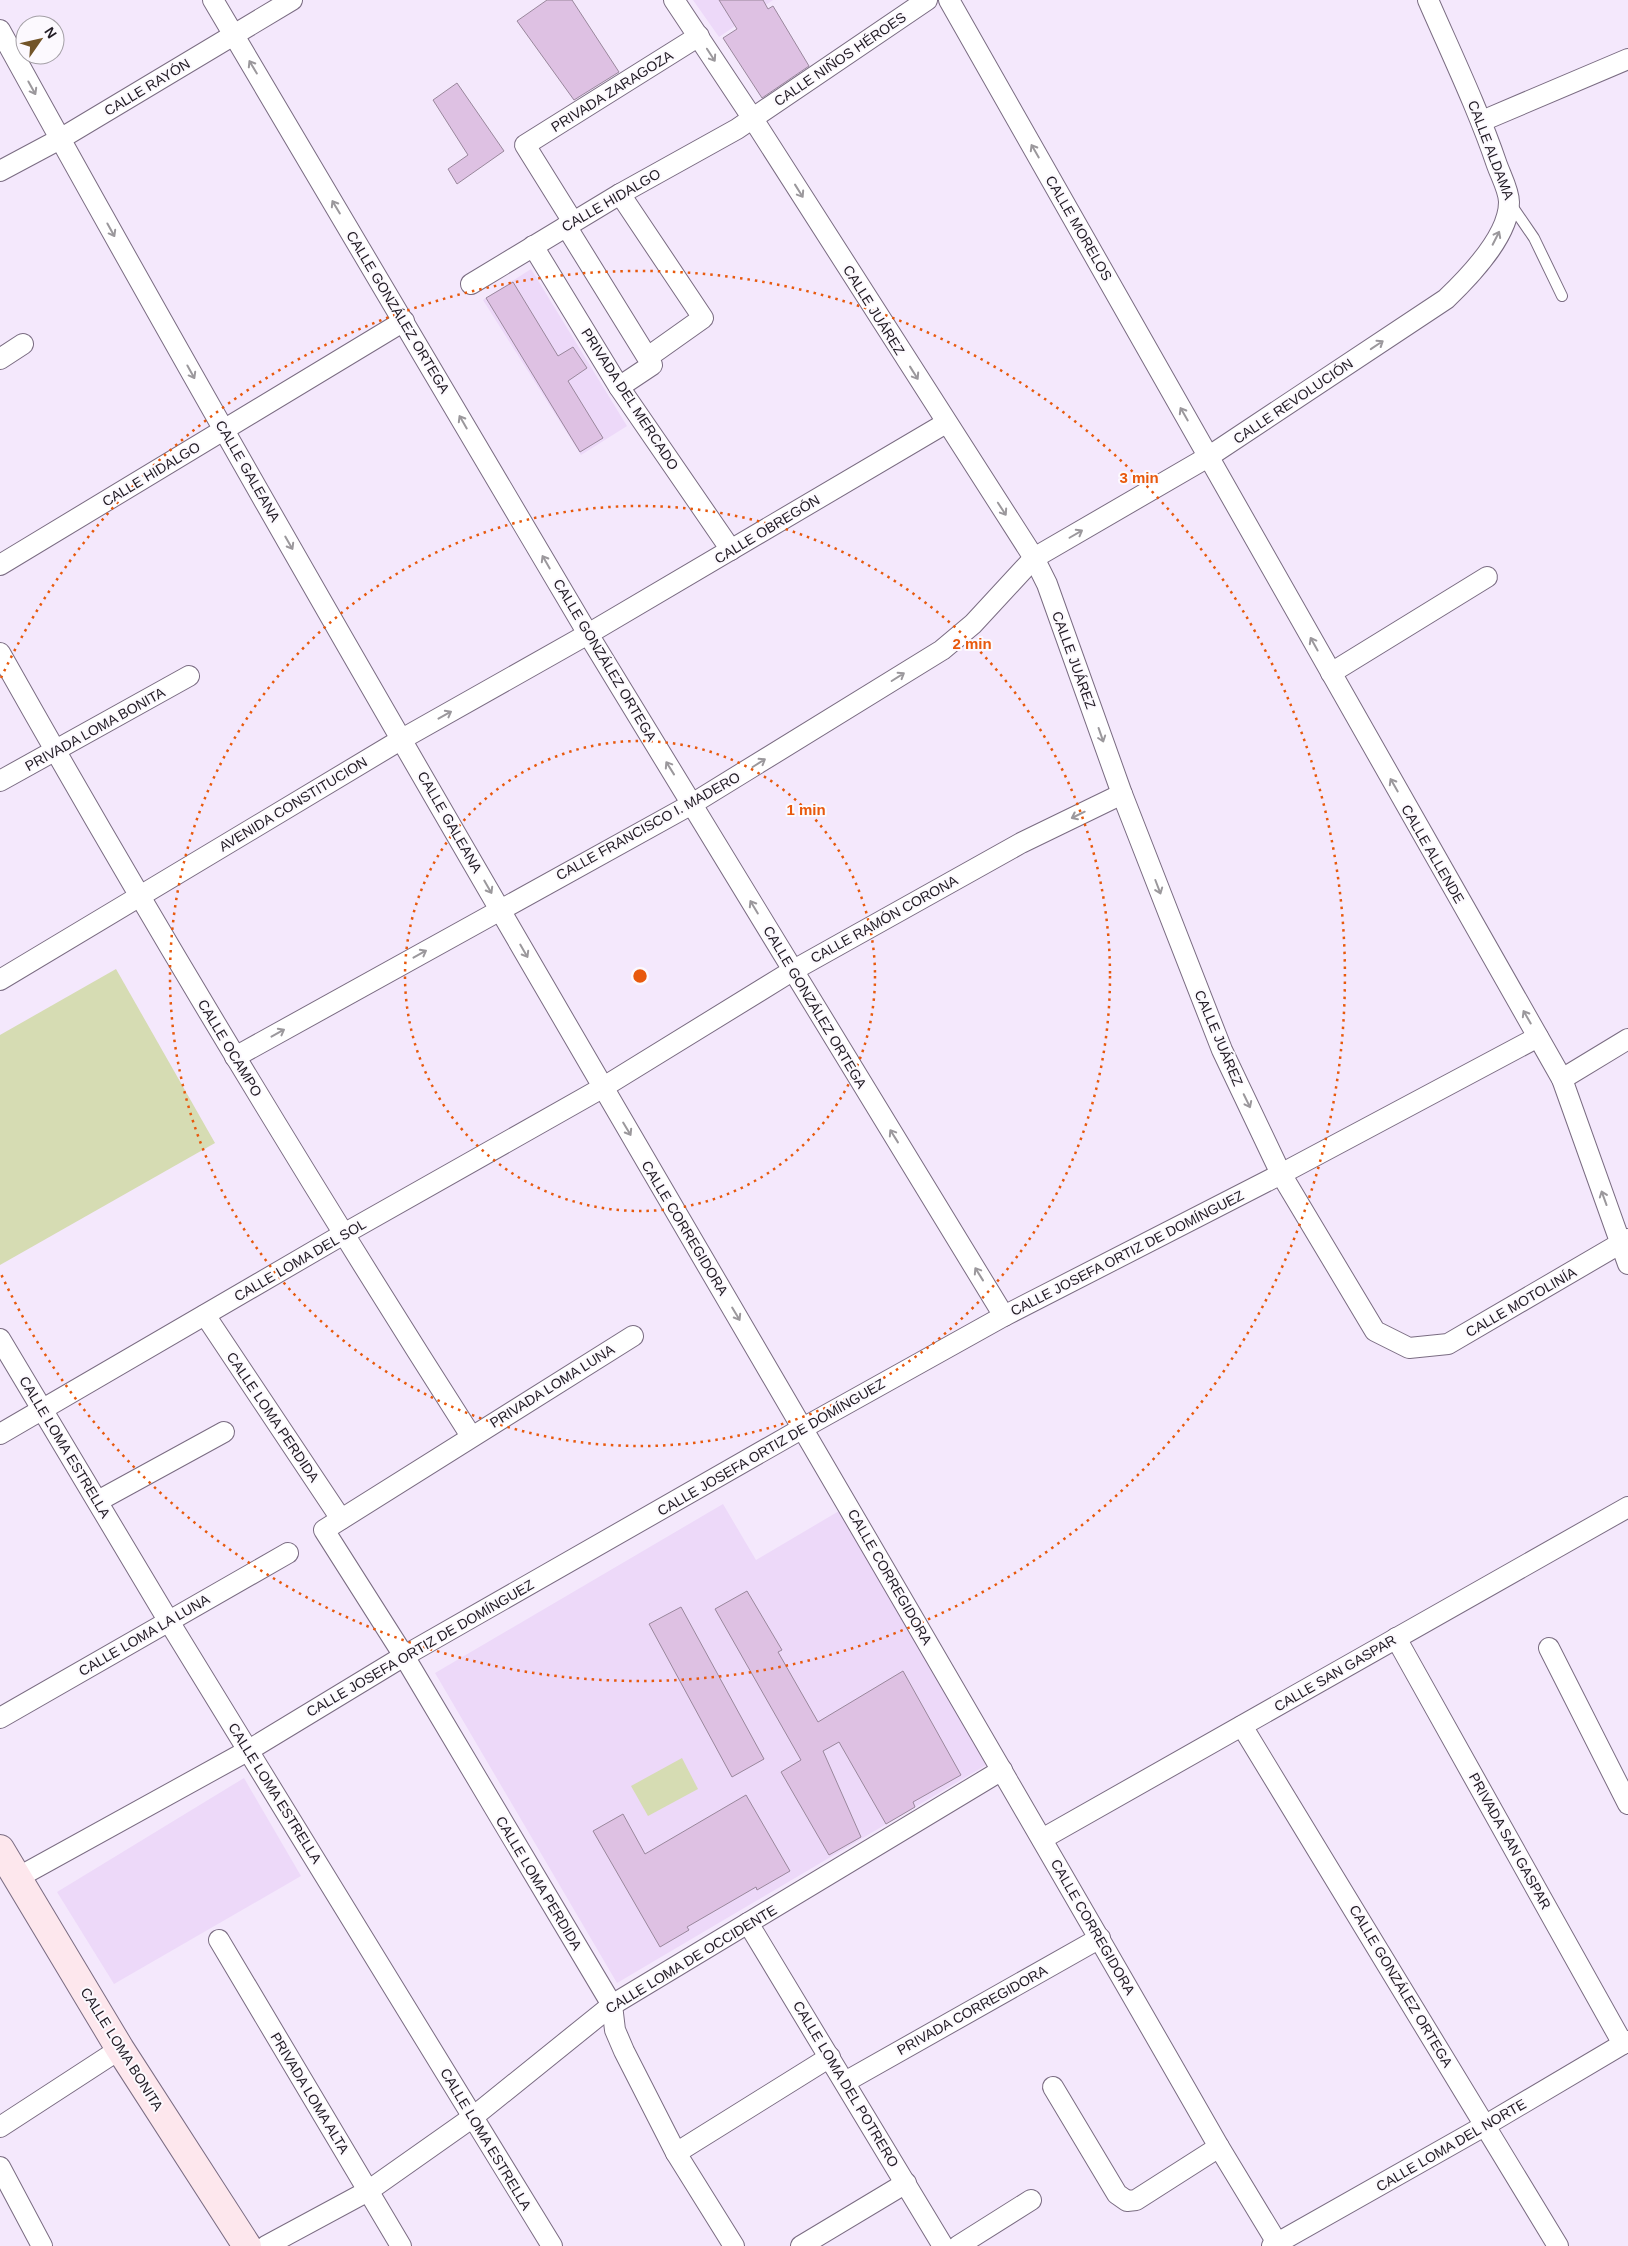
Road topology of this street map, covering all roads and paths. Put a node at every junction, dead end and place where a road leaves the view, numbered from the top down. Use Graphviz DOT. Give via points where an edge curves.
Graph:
graph roads {
  1 [pos="213,0"];
  2 [pos="292,0"];
  3 [pos="674,0"];
  4 [pos="927,0"];
  5 [pos="949,0"];
  6 [pos="1428,0"];
  7 [pos="0,30"];
  8 [pos="233,35"];
  9 [pos="699,36"];
  10 [pos="1628,58"];
  11 [pos="753,119"];
  12 [pos="1482,122"];
  13 [pos="60,139"];
  14 [pos="0,172"];
  15 [pos="620,194"];
  16 [pos="1509,201"];
  17 [pos="570,224"];
  18 [pos="532,246"];
  19 [pos="471,284"];
  20 [pos="1562,296"];
  21 [pos="404,321"];
  22 [pos="24,344"];
  23 [pos="648,357"];
  24 [pos="0,359"];
  25 [pos="619,387"];
  26 [pos="946,423"];
  27 [pos="224,430"];
  28 [pos="1208,457"];
  29 [pos="731,550"];
  30 [pos="1034,558"];
  31 [pos="0,565"];
  32 [pos="1487,577"];
  33 [pos="588,634"];
  34 [pos="0,653"];
  35 [pos="1331,674"];
  36 [pos="189,676"];
  37 [pos="402,739"];
  38 [pos="56,751"];
  39 [pos="0,781"];
  40 [pos="1122,794"];
  41 [pos="692,804"];
  42 [pos="139,896"];
  43 [pos="500,909"];
  44 [pos="792,971"];
  45 [pos="0,980"];
  46 [pos="1538,1037"];
  47 [pos="1628,1039"];
  48 [pos="235,1057"];
  49 [pos="1562,1079"];
  50 [pos="602,1088"];
  51 [pos="1281,1174"];
  52 [pos="342,1235"];
  53 [pos="1624,1242"];
  54 [pos="1628,1264"];
  55 [pos="206,1315"];
  56 [pos="1004,1316"];
  57 [pos="633,1336"];
  58 [pos="0,1339"];
  59 [pos="1408,1348"];
  60 [pos="44,1410"];
  61 [pos="804,1428"];
  62 [pos="224,1432"];
  63 [pos="0,1434"];
  64 [pos="471,1436"];
  65 [pos="98,1501"];
  66 [pos="1628,1507"];
  67 [pos="341,1519"];
  68 [pos="288,1553"];
  69 [pos="168,1620"];
  70 [pos="1396,1638"];
  71 [pos="1549,1648"];
  72 [pos="404,1656"];
  73 [pos="0,1718"];
  74 [pos="1242,1726"];
  75 [pos="249,1750"];
  76 [pos="1002,1770"];
  77 [pos="1628,1804"];
  78 [pos="1042,1839"];
  79 [pos="0,1849"];
  80 [pos="17,1878"];
  81 [pos="748,1924"];
  82 [pos="1100,1938"];
  83 [pos="219,1940"];
  84 [pos="612,2005"];
  85 [pos="1626,2042"];
  86 [pos="120,2049"];
  87 [pos="830,2057"];
  88 [pos="845,2082"];
  89 [pos="1053,2087"];
  90 [pos="473,2117"];
  91 [pos="1486,2125"];
  92 [pos="0,2127"];
  93 [pos="1219,2147"];
  94 [pos="676,2153"];
  95 [pos="0,2167"];
  96 [pos="906,2183"];
  97 [pos="368,2191"];
  98 [pos="1031,2200"];
  99 [pos="1276,2245"];
  100 [pos="42,2246"];
  101 [pos="247,2246"];
  102 [pos="266,2246"];
  103 [pos="402,2246"];
  104 [pos="552,2246"];
  105 [pos="734,2246"];
  106 [pos="801,2246"];
  107 [pos="944,2246"];
  108 [pos="958,2246"];
  109 [pos="1558,2246"];
  1 -- 8 [label="street, CALLE GONZÁLEZ ORTEGA"];
  2 -- 8 [label="street, CALLE RAYÓN"];
  3 -- 9 [label="street, CALLE JUÁREZ"];
  4 -- 11 [label="street, CALLE NIÑOS HÉROES"];
  28 -- 5 [label="street, CALLE MORELOS, one-way"];
  6 -- 12 [label="street, CALLE ALDAMA"];
  7 -- 13 [label="street, CALLE GALEANA, one-way"];
  8 -- 13 [label="street, CALLE RAYÓN"];
  21 -- 8 [label="street, CALLE GONZÁLEZ ORTEGA, one-way"];
  9 -- 11 [label="street, CALLE JUÁREZ, one-way"];
  9 -- 17 [label="street, PRIVADA ZARAGOZA" via="525,145"];
  10 -- 12 [label="street"];
  11 -- 15 [label="street, CALLE HIDALGO"];
  11 -- 26 [label="street, CALLE JUÁREZ, one-way"];
  12 -- 16 [label="street, CALLE ALDAMA"];
  13 -- 14 [label="street, CALLE RAYÓN"];
  13 -- 27 [label="street, CALLE GALEANA, one-way"];
  15 -- 17 [label="street, CALLE HIDALGO"];
  15 -- 23 [label="street" via="703,318"];
  16 -- 20 [label="lane, CALLE ALDAMA" via="1534,238"];
  28 -- 16 [label="street, CALLE REVOLUCIÓN, one-way" via="1446,299 1491,249 1504,223"];
  17 -- 18 [label="street, CALLE HIDALGO"];
  17 -- 23 [label="street"];
  18 -- 19 [label="street, CALLE HIDALGO"];
  18 -- 25 [label="street, PRIVADA DEL MERCADO"];
  21 -- 27 [label="street, CALLE HIDALGO"];
  33 -- 21 [label="street, CALLE GONZÁLEZ ORTEGA, one-way"];
  22 -- 24 [label="street"];
  23 -- 25 [label="street" via="652,365"];
  25 -- 29 [label="street, PRIVADA DEL MERCADO"];
  26 -- 29 [label="street, CALLE OBREGÓN"];
  26 -- 30 [label="street, CALLE JUÁREZ, one-way"];
  27 -- 31 [label="street, CALLE HIDALGO"];
  27 -- 37 [label="street, CALLE GALEANA, one-way"];
  30 -- 28 [label="street, CALLE REVOLUCIÓN, one-way"];
  35 -- 28 [label="street, CALLE ALLENDE, one-way"];
  29 -- 33 [label="street, CALLE OBREGÓN"];
  30 -- 40 [label="street, CALLE JUÁREZ, one-way" via="1047,584"];
  41 -- 30 [label="street, CALLE FRANCISCO I. MADERO, one-way" via="942,650 973,624"];
  32 -- 35 [label="street"];
  37 -- 33 [label="street, AVENIDA CONSTITUCION, one-way"];
  41 -- 33 [label="street, CALLE GONZÁLEZ ORTEGA, one-way"];
  34 -- 38 [label="street, CALLE OCAMPO"];
  46 -- 35 [label="street, CALLE ALLENDE, one-way"];
  36 -- 38 [label="street, PRIVADA LOMA BONITA"];
  37 -- 42 [label="street, AVENIDA CONSTITUCION"];
  37 -- 43 [label="street, CALLE GALEANA, one-way"];
  38 -- 39 [label="street, PRIVADA LOMA BONITA"];
  38 -- 42 [label="street, CALLE OCAMPO"];
  40 -- 44 [label="street, CALLE RAMÓN CORONA, one-way" via="1021,843"];
  40 -- 51 [label="street, CALLE JUÁREZ, one-way" via="1222,1050"];
  41 -- 43 [label="street, CALLE FRANCISCO I. MADERO"];
  44 -- 41 [label="street, CALLE GONZÁLEZ ORTEGA, one-way"];
  42 -- 45 [label="street, AVENIDA CONSTITUCION"];
  42 -- 48 [label="street, CALLE OCAMPO"];
  48 -- 43 [label="street, CALLE FRANCISCO I. MADERO, one-way"];
  43 -- 50 [label="street, CALLE CORREGIDORA, one-way"];
  44 -- 50 [label="street, CALLE RAMÓN CORONA"];
  56 -- 44 [label="street, CALLE GONZÁLEZ ORTEGA, one-way"];
  46 -- 49 [label="street, CALLE ALLENDE"];
  46 -- 51 [label="street, CALLE JOSEFA ORTIZ DE DOMÍNGUEZ"];
  47 -- 49 [label="street"];
  48 -- 52 [label="street, CALLE OCAMPO"];
  53 -- 49 [label="street, CALLE ALLENDE, one-way"];
  50 -- 52 [label="street, CALLE LOMA DEL SOL"];
  50 -- 61 [label="street, CALLE CORREGIDORA, one-way"];
  51 -- 56 [label="street, CALLE JOSEFA ORTIZ DE DOMÍNGUEZ"];
  51 -- 59 [label="street, CALLE JUÁREZ" via="1375,1331"];
  52 -- 55 [label="street, CALLE LOMA DEL SOL"];
  52 -- 64 [label="street, CALLE OCAMPO"];
  53 -- 54 [label="street, CALLE ALLENDE"];
  53 -- 59 [label="street, CALLE MOTOLINÍA" via="1448,1344"];
  55 -- 60 [label="street, CALLE LOMA DEL SOL"];
  55 -- 67 [label="street, CALLE LOMA PERDIDA"];
  56 -- 61 [label="street, CALLE JOSEFA ORTIZ DE DOMÍNGUEZ"];
  57 -- 64 [label="street, PRIVADA LOMA LUNA"];
  58 -- 60 [label="street, CALLE LOMA ESTRELLA"];
  60 -- 63 [label="street, CALLE LOMA DEL SOL"];
  60 -- 65 [label="street, CALLE LOMA ESTRELLA"];
  61 -- 72 [label="street, CALLE JOSEFA ORTIZ DE DOMÍNGUEZ"];
  61 -- 76 [label="street, CALLE CORREGIDORA"];
  62 -- 65 [label="street"];
  64 -- 67 [label="street"];
  65 -- 69 [label="street, CALLE LOMA ESTRELLA"];
  66 -- 70 [label="street, CALLE SAN GASPAR"];
  67 -- 72 [label="street, CALLE LOMA PERDIDA" via="324,1530"];
  68 -- 69 [label="street, CALLE LOMA LA LUNA"];
  69 -- 73 [label="street, CALLE LOMA LA LUNA"];
  69 -- 75 [label="street, CALLE LOMA ESTRELLA"];
  70 -- 74 [label="street, CALLE SAN GASPAR"];
  70 -- 85 [label="street, PRIVADA SAN GASPAR"];
  71 -- 77 [label="street"];
  72 -- 75 [label="street, CALLE JOSEFA ORTIZ DE DOMÍNGUEZ"];
  72 -- 84 [label="street, CALLE LOMA PERDIDA"];
  74 -- 78 [label="street, CALLE SAN GASPAR"];
  74 -- 91 [label="street, CALLE GONZÁLEZ ORTEGA"];
  75 -- 80 [label="street, CALLE JOSEFA ORTIZ DE DOMÍNGUEZ"];
  75 -- 90 [label="street, CALLE LOMA ESTRELLA"];
  76 -- 78 [label="street, CALLE CORREGIDORA"];
  76 -- 81 [label="street, CALLE LOMA DE OCCIDENTE"];
  78 -- 82 [label="street, CALLE CORREGIDORA"];
  79 -- 80 [label="street, CALLE LOMA BONITA"];
  80 -- 86 [label="street, CALLE LOMA BONITA"];
  81 -- 84 [label="street, CALLE LOMA DE OCCIDENTE"];
  81 -- 87 [label="street, CALLE LOMA DEL POTRERO"];
  82 -- 88 [label="street, PRIVADA CORREGIDORA"];
  82 -- 93 [label="street, CALLE CORREGIDORA"];
  83 -- 97 [label="street, PRIVADA LOMA ALTA"];
  84 -- 90 [label="street, CALLE LOMA DE OCCIDENTE"];
  84 -- 94 [label="street, CALLE LOMA PERDIDA" via="615,2030 624,2051"];
  85 -- 91 [label="street, CALLE LOMA DEL NORTE"];
  86 -- 92 [label="street"];
  86 -- 101 [label="street, CALLE LOMA BONITA"];
  87 -- 88 [label="street, CALLE LOMA DEL POTRERO"];
  87 -- 94 [label="street"];
  88 -- 96 [label="street, CALLE LOMA DEL POTRERO"];
  89 -- 93 [label="street" via="1118,2194 1127,2201 1136,2200"];
  90 -- 97 [label="street, CALLE LOMA DE OCCIDENTE"];
  90 -- 104 [label="street, CALLE LOMA ESTRELLA"];
  91 -- 99 [label="street, CALLE LOMA DEL NORTE"];
  91 -- 109 [label="street, CALLE GONZÁLEZ ORTEGA"];
  93 -- 99 [label="street, CALLE CORREGIDORA"];
  94 -- 105 [label="street, CALLE LOMA PERDIDA"];
  95 -- 100 [label="street"];
  96 -- 106 [label="street"];
  96 -- 107 [label="street, CALLE LOMA DEL POTRERO"];
  97 -- 102 [label="street, CALLE LOMA DE OCCIDENTE"];
  97 -- 103 [label="street, PRIVADA LOMA ALTA"];
  98 -- 108 [label="street"];
}
